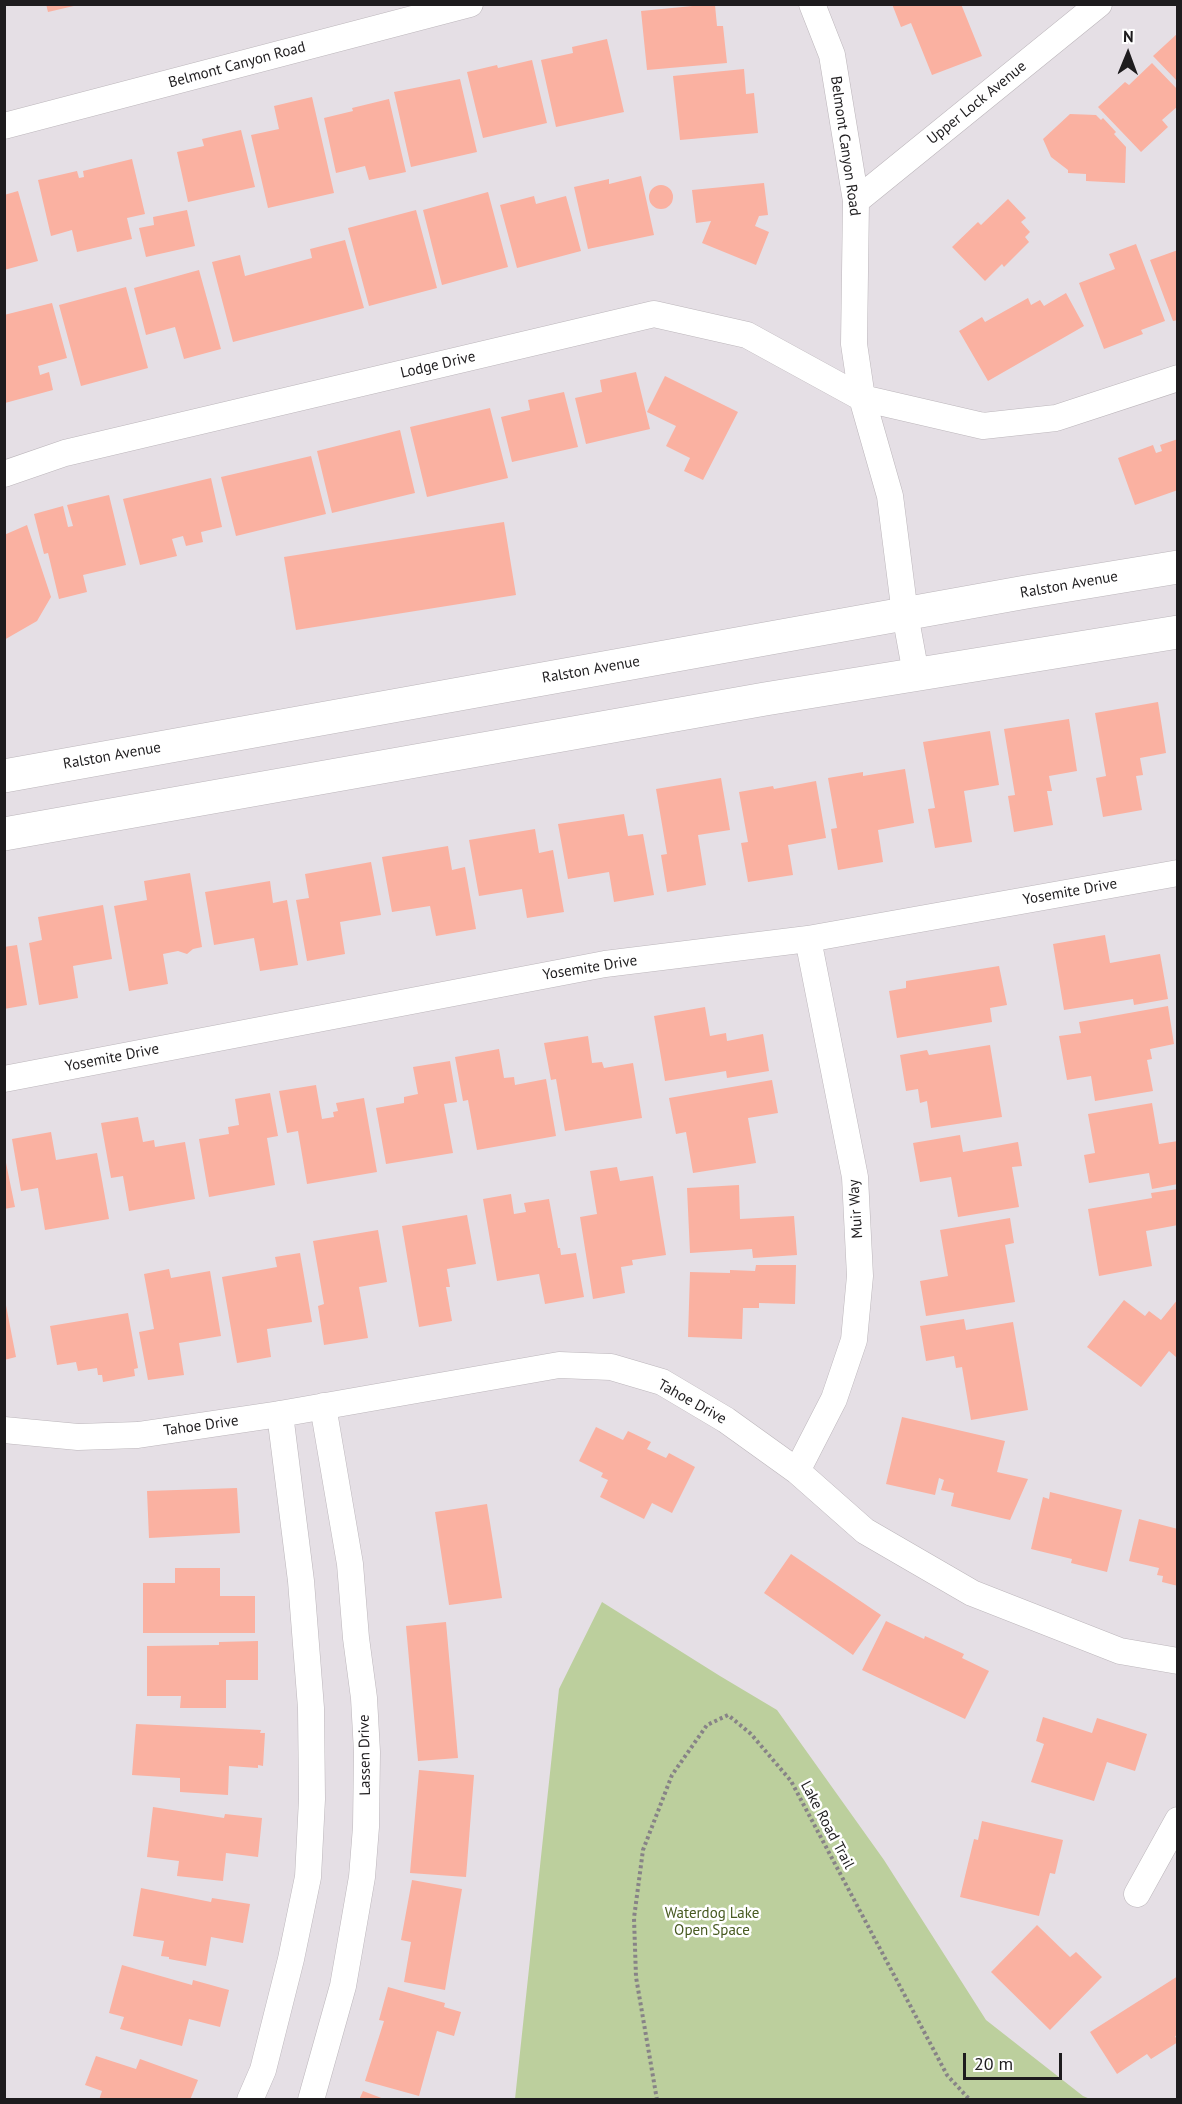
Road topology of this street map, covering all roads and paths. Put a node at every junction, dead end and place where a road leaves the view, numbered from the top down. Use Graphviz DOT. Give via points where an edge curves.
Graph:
graph roads {
  1 [pos="470,4"];
  2 [pos="812,4"];
  3 [pos="1099,4"];
  4 [pos="4,126"];
  5 [pos="856,201"];
  6 [pos="1178,378"];
  7 [pos="862,398"];
  8 [pos="4,474"];
  9 [pos="1178,567"];
  10 [pos="905,614"];
  11 [pos="1178,632"];
  12 [pos="916,674"];
  13 [pos="4,776"];
  14 [pos="4,834"];
  15 [pos="1178,873"];
  16 [pos="808,939"];
  17 [pos="4,1079"];
  18 [pos="323,1406"];
  19 [pos="280,1414"];
  20 [pos="4,1430"];
  21 [pos="797,1471"];
  22 [pos="1178,1661"];
  23 [pos="1178,1820"];
  24 [pos="1137,1894"];
  25 [pos="250,2100"];
  26 [pos="311,2100"];
  27 [pos="657,2100"];
  28 [pos="970,2100"];
  1 -- 4 [label="street, Belmont Canyon Road"];
  2 -- 5 [label="street, Belmont Canyon Road" via="832,55"];
  3 -- 5 [label="street, Upper Lock Avenue"];
  5 -- 7 [label="street, Belmont Canyon Road" via="854,344"];
  6 -- 7 [label="street" via="1056,418 983,426"];
  7 -- 8 [label="street, Lodge Drive" via="747,335 654,314 65,453"];
  7 -- 10 [label="street, Belmont Canyon Road" via="890,496"];
  9 -- 10 [label="main road, Ralston Avenue"];
  10 -- 12 [label="street, Belmont Canyon Road"];
  10 -- 13 [label="main road, Ralston Avenue"];
  11 -- 12 [label="main road"];
  12 -- 14 [label="main road"];
  15 -- 16 [label="street, Yosemite Drive"];
  16 -- 17 [label="street, Yosemite Drive" via="605,964"];
  16 -- 21 [label="street, Muir Way" via="855,1177 860,1276 854,1340 834,1399"];
  18 -- 19 [label="street, Tahoe Drive"];
  18 -- 21 [label="street, Tahoe Drive" via="559,1365 611,1367 662,1382 726,1420"];
  18 -- 26 [label="street, Lassen Drive" via="350,1564 364,1698 366,1827 362,1877 343,1986"];
  19 -- 20 [label="street, Tahoe Drive" via="138,1435 78,1437"];
  19 -- 25 [label="street" via="309,1673 312,1799 308,1877 263,2070"];
  21 -- 22 [label="street, Tahoe Drive" via="866,1531 972,1593 1120,1651"];
  23 -- 24 [label="street"];
  27 -- 28 [label="path, Lake Road Trail" via="636,1977 634,1918 643,1851 672,1775 707,1725 728,1715 751,1734 790,1781 946,2075"];
}
